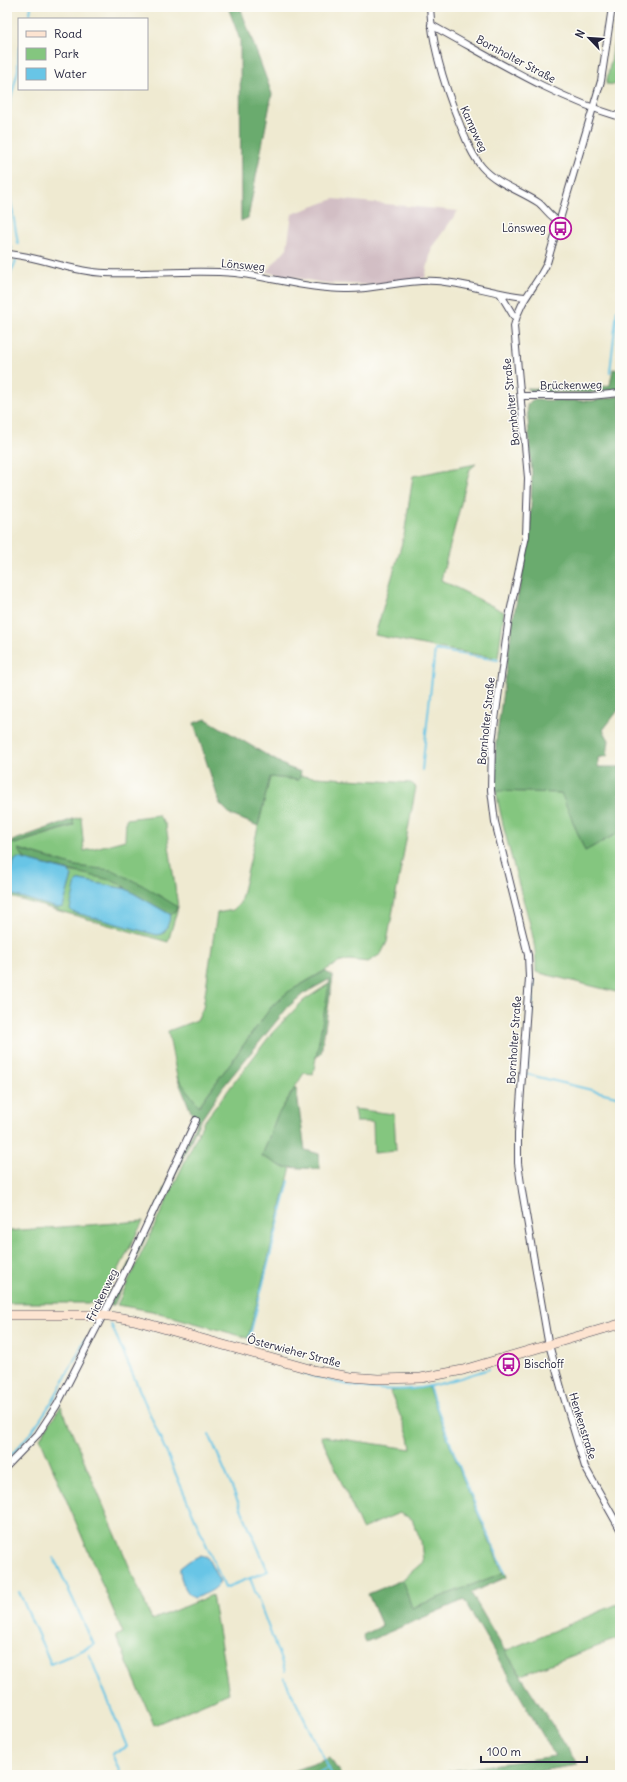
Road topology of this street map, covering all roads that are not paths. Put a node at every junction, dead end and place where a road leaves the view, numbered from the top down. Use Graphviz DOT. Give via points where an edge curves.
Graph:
graph roads {
  1 [pos="430,7"];
  2 [pos="612,7"];
  3 [pos="431,25"];
  4 [pos="593,109"];
  5 [pos="620,117"];
  6 [pos="559,221"];
  7 [pos="7,254"];
  8 [pos="501,295"];
  9 [pos="525,298"];
  10 [pos="516,318"];
  11 [pos="620,393"];
  12 [pos="521,396"];
  13 [pos="196,1120"];
  14 [pos="7,1315"];
  15 [pos="103,1315"];
  16 [pos="620,1324"];
  17 [pos="550,1345"];
  18 [pos="7,1466"];
  19 [pos="620,1529"];
  1 -- 3 [label="street, Kampweg"];
  2 -- 4 [label="street, Bornholter Straße" via="605,64"];
  3 -- 4 [label="street, Bornholter Straße" via="522,75"];
  3 -- 6 [label="street, Kampweg" via="438,63 474,155 489,173 539,204"];
  4 -- 5 [label="street"];
  4 -- 6 [label="street, Bornholter Straße"];
  6 -- 9 [label="street, Bornholter Straße" via="547,263 540,278"];
  7 -- 8 [label="street, Lönsweg" via="21,254 76,270 104,274 233,273 347,290 435,281 467,285"];
  8 -- 9 [label="street, Lönsweg"];
  8 -- 10 [label="street"];
  9 -- 10 [label="street, Bornholter Straße"];
  10 -- 12 [label="street, Bornholter Straße" via="514,326"];
  11 -- 12 [label="street, Brückenweg" via="591,396"];
  12 -- 17 [label="street, Bornholter Straße" via="528,478 526,536 508,625 492,742 491,790 495,822 528,955 529,978 518,1163"];
  13 -- 15 [label="street, Frickenweg"];
  14 -- 15 [label="street, Österwieher Straße"];
  15 -- 17 [label="street, Österwieher Straße" via="149,1323 313,1370 369,1379 438,1376"];
  15 -- 18 [label="street, Frickenweg" via="58,1404 38,1434"];
  16 -- 17 [label="street, Österwieher Straße"];
  17 -- 19 [label="street, Henkenstraße" via="580,1455"];
}
